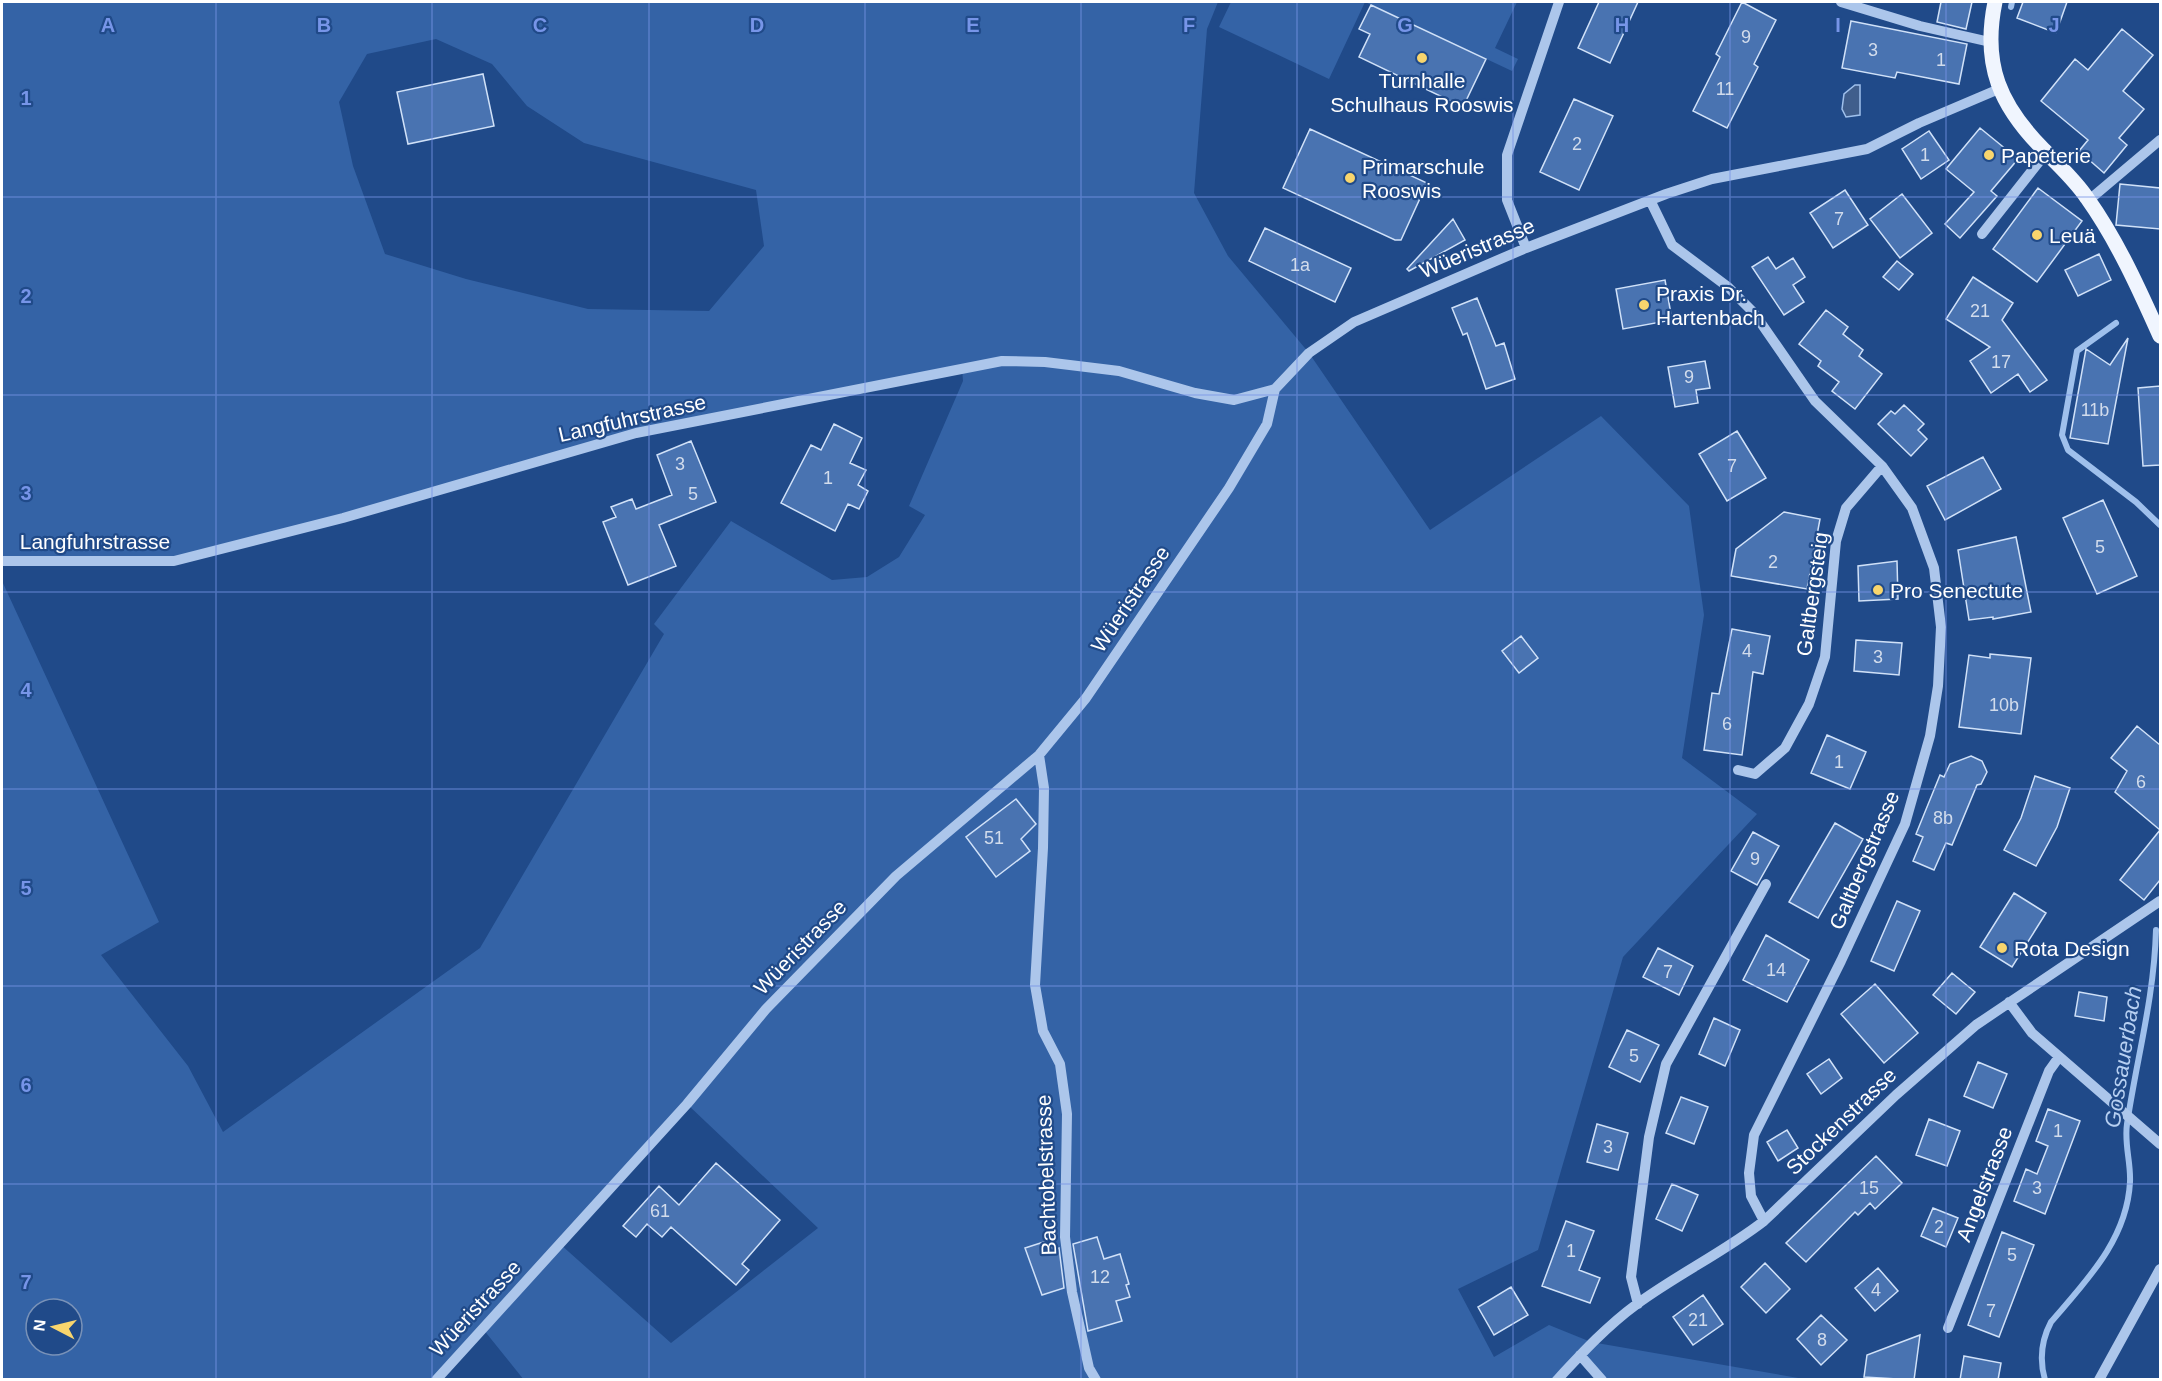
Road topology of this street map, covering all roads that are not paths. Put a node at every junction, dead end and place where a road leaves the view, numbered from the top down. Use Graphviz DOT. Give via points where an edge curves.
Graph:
graph roads {
  1 [pos="1558,2"];
  2 [pos="1841,2"];
  3 [pos="1995,2"];
  4 [pos="1990,42"];
  5 [pos="1999,89"];
  6 [pos="2160,140"];
  7 [pos="2046,153"];
  8 [pos="1650,200"];
  9 [pos="2089,200"];
  10 [pos="1982,234"];
  11 [pos="1526,248"];
  12 [pos="2160,336"];
  13 [pos="1275,389"];
  14 [pos="1882,466"];
  15 [pos="2,561"];
  16 [pos="1039,755"];
  17 [pos="1738,770"];
  18 [pos="1766,884"];
  19 [pos="2160,901"];
  20 [pos="2009,1002"];
  21 [pos="2059,1057"];
  22 [pos="2160,1144"];
  23 [pos="1764,1221"];
  24 [pos="2160,1269"];
  25 [pos="1638,1304"];
  26 [pos="1948,1328"];
  27 [pos="1580,1355"];
  28 [pos="435,1380"];
  29 [pos="1096,1380"];
  30 [pos="1557,1380"];
  31 [pos="1602,1380"];
  32 [pos="2099,1380"];
  1 -- 11 [label="street" via="1507,155 1507,200"];
  2 -- 4 [label="street"];
  3 -- 4 [label="main road"];
  4 -- 5 [label="main road"];
  5 -- 7 [label="main road" via="2017,122"];
  5 -- 8 [label="street, Wüeristrasse" via="1867,149 1712,179"];
  6 -- 9 [label="street"];
  7 -- 9 [label="main road"];
  7 -- 10 [label="street"];
  8 -- 11 [label="street, Wüeristrasse"];
  8 -- 14 [label="street, Galtbergstrasse" via="1672,245 1746,304 1815,401"];
  9 -- 12 [label="main road"];
  11 -- 13 [label="street, Wüeristrasse" via="1354,322 1309,353"];
  13 -- 15 [label="street, Langfuhrstrasse" via="1234,400 1119,371 1002,361 636,434 343,518 174,561"];
  13 -- 16 [label="street, Wüeristrasse" via="1267,424 1229,488 1086,698"];
  14 -- 17 [label="street, Galtbergsteig" via="1846,508 1836,541 1826,657 1809,704 1785,748 1755,774"];
  14 -- 23 [label="street, Galtbergstrasse" via="1912,508 1934,568 1941,627 1938,686 1930,736 1905,824 1754,1135 1749,1173 1751,1196"];
  16 -- 28 [label="street, Wüeristrasse" via="896,876 766,1009 687,1104"];
  16 -- 29 [label="street, Bachtobelstrasse" via="1044,836 1035,985 1043,1031 1060,1064 1067,1114 1065,1237 1074,1303 1089,1368"];
  18 -- 25 [label="street" via="1666,1065 1649,1137 1631,1277"];
  19 -- 20 [label="street, Stockenstrasse"];
  20 -- 21 [label="street" via="2032,1033"];
  20 -- 23 [label="street, Stockenstrasse" via="1948,1047"];
  21 -- 22 [label="street"];
  21 -- 26 [label="street, Angelstrasse" via="2049,1071"];
  23 -- 25 [label="street, Stockenstrasse"];
  24 -- 32 [label="street"];
  25 -- 27 [label="street, Stockenstrasse"];
  27 -- 30 [label="street, Stockenstrasse"];
  27 -- 31 [label="street"];
}
